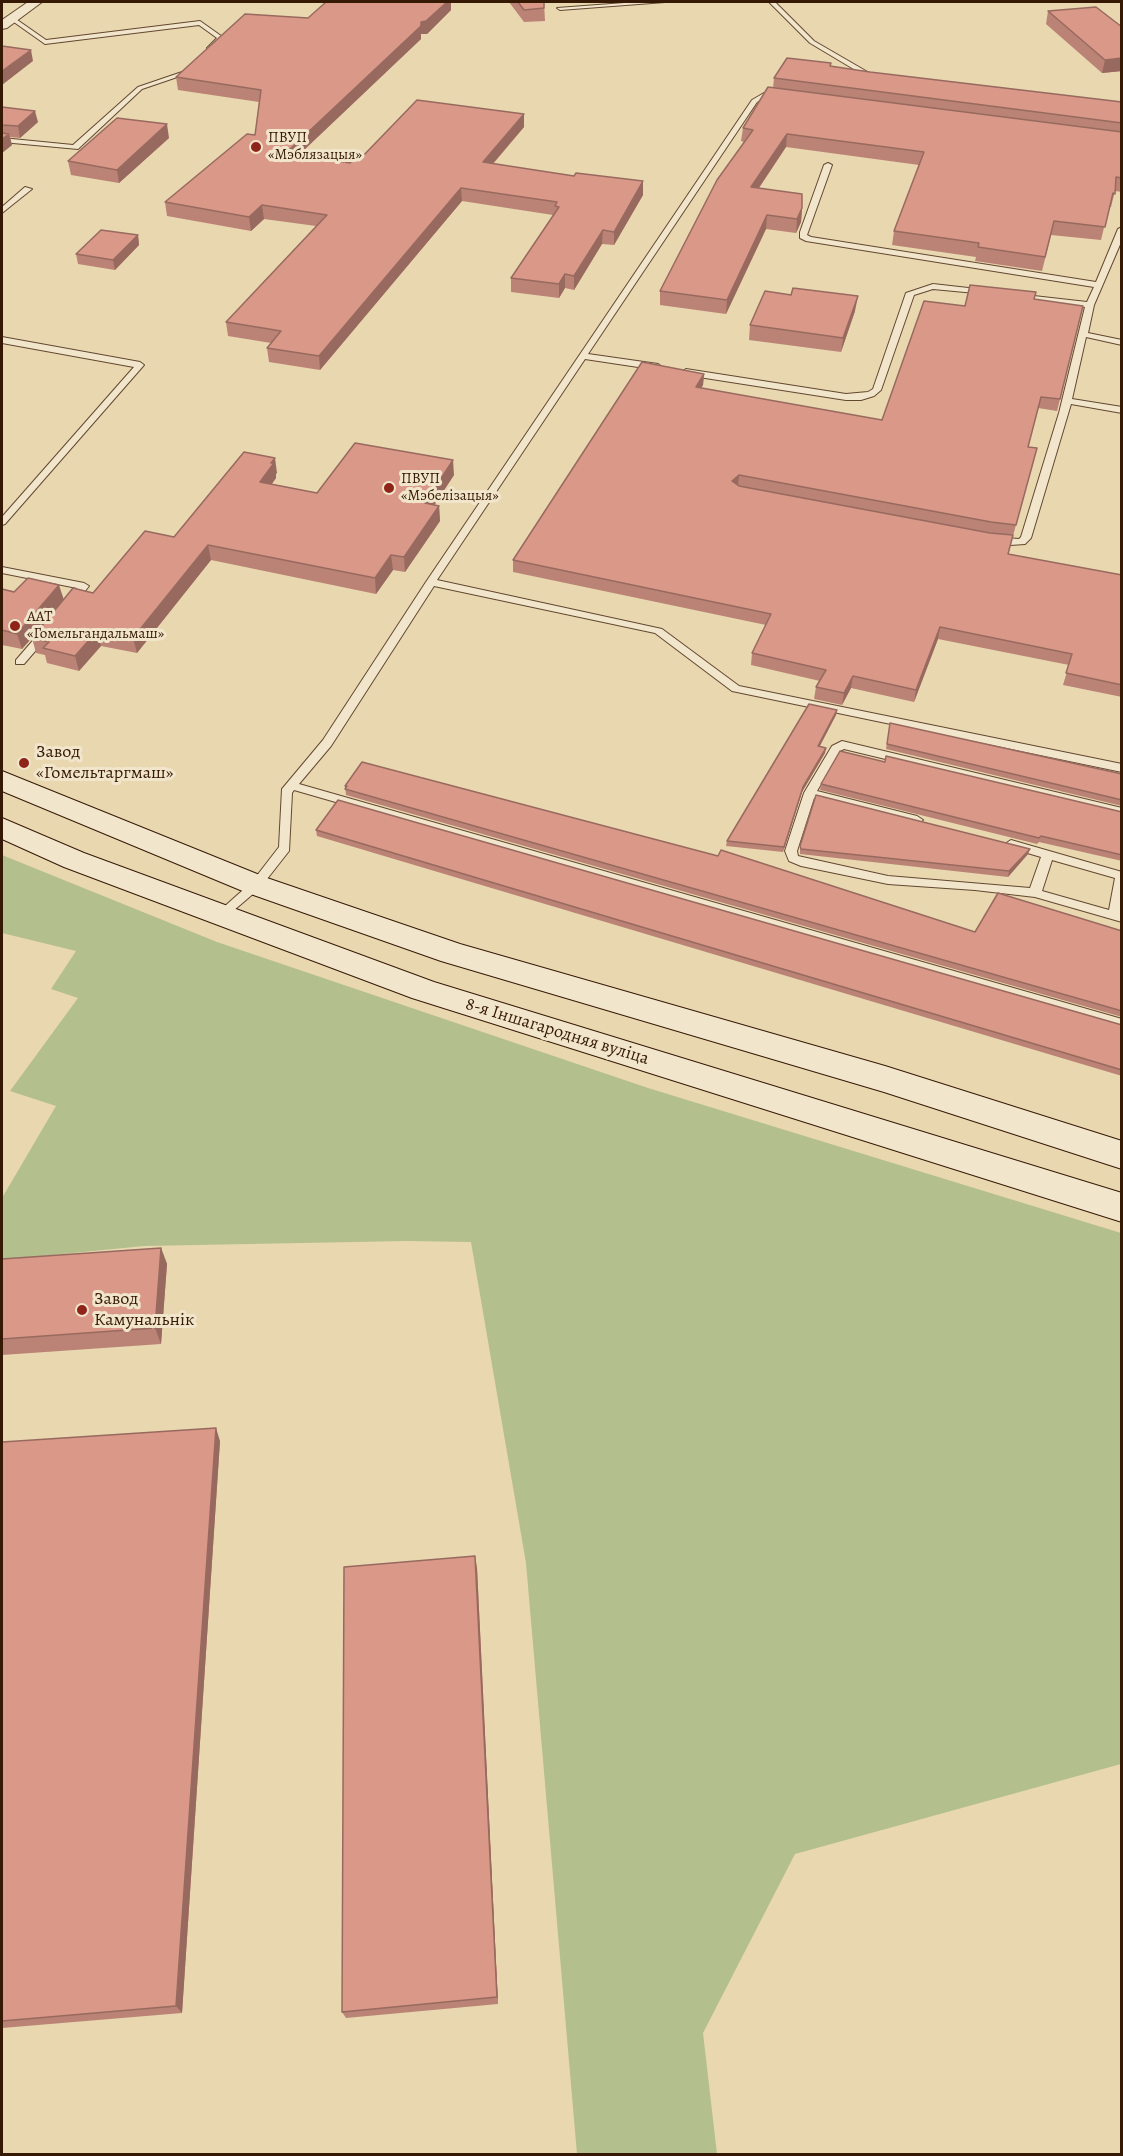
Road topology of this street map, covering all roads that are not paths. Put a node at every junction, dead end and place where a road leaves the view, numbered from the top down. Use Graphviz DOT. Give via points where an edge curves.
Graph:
graph roads {
  1 [pos="36,2"];
  2 [pos="662,2"];
  3 [pos="772,2"];
  4 [pos="560,8"];
  5 [pos="7,22"];
  6 [pos="880,77"];
  7 [pos="794,98"];
  8 [pos="2,140"];
  9 [pos="828,165"];
  10 [pos="28,189"];
  11 [pos="2,211"];
  12 [pos="1122,229"];
  13 [pos="1098,285"];
  14 [pos="991,293"];
  15 [pos="1002,294"];
  16 [pos="1090,305"];
  17 [pos="1083,334"];
  18 [pos="2,340"];
  19 [pos="1122,343"];
  20 [pos="583,356"];
  21 [pos="663,368"];
  22 [pos="675,370"];
  23 [pos="1066,401"];
  24 [pos="1122,410"];
  25 [pos="2,522"];
  26 [pos="988,539"];
  27 [pos="2,570"];
  28 [pos="431,582"];
  29 [pos="20,662"];
  30 [pos="1122,768"];
  31 [pos="2,780"];
  32 [pos="292,786"];
  33 [pos="810,794"];
  34 [pos="1122,812"];
  35 [pos="934,825"];
  36 [pos="2,828"];
  37 [pos="1002,842"];
  38 [pos="1048,854"];
  39 [pos="1121,876"];
  40 [pos="256,885"];
  41 [pos="1035,893"];
  42 [pos="222,914"];
  43 [pos="1118,917"];
  44 [pos="1122,1024"];
  45 [pos="1122,1155"];
  46 [pos="1122,1208"];
  1 -- 5 [label="street"];
  2 -- 4 [label="lane"];
  3 -- 6 [label="lane" via="812,42 869,76"];
  5 -- 8 [label="lane" via="45,42 200,23 221,38 187,72 140,88 75,147"];
  7 -- 20 [label="lane" via="764,95 754,101"];
  9 -- 13 [label="lane" via="804,232 803,236 809,239"];
  10 -- 11 [label="lane"];
  12 -- 13 [label="lane"];
  13 -- 16 [label="lane"];
  14 -- 22 [label="lane" via="933,286 910,293 877,390 861,397"];
  15 -- 16 [label="lane"];
  16 -- 17 [label="lane"];
  17 -- 19 [label="lane"];
  17 -- 23 [label="lane"];
  18 -- 25 [label="lane" via="140,365"];
  20 -- 21 [label="lane"];
  20 -- 28 [label="lane"];
  23 -- 24 [label="lane"];
  23 -- 26 [label="lane" via="1026,538 1020,542"];
  27 -- 29 [label="lane" via="84,586"];
  28 -- 30 [label="lane" via="658,631 736,689"];
  28 -- 32 [label="lane" via="327,743"];
  31 -- 40 [label="main road"];
  32 -- 40 [label="lane" via="286,792 285,849"];
  32 -- 44 [label="lane"];
  33 -- 34 [label="lane" via="836,749 842,746"];
  33 -- 35 [label="lane"];
  33 -- 41 [label="lane" via="791,851 793,858 801,862 904,882"];
  36 -- 42 [label="main road, 8-я Іншагародняя вуліца" via="74,860"];
  37 -- 38 [label="lane"];
  38 -- 39 [label="lane"];
  38 -- 41 [label="lane"];
  39 -- 43 [label="lane"];
  40 -- 42 [label="lane"];
  40 -- 45 [label="main road" via="452,953 885,1079"];
  41 -- 43 [label="lane"];
  42 -- 46 [label="main road, 8-я Іншагародняя вуліца" via="423,990"];
}
